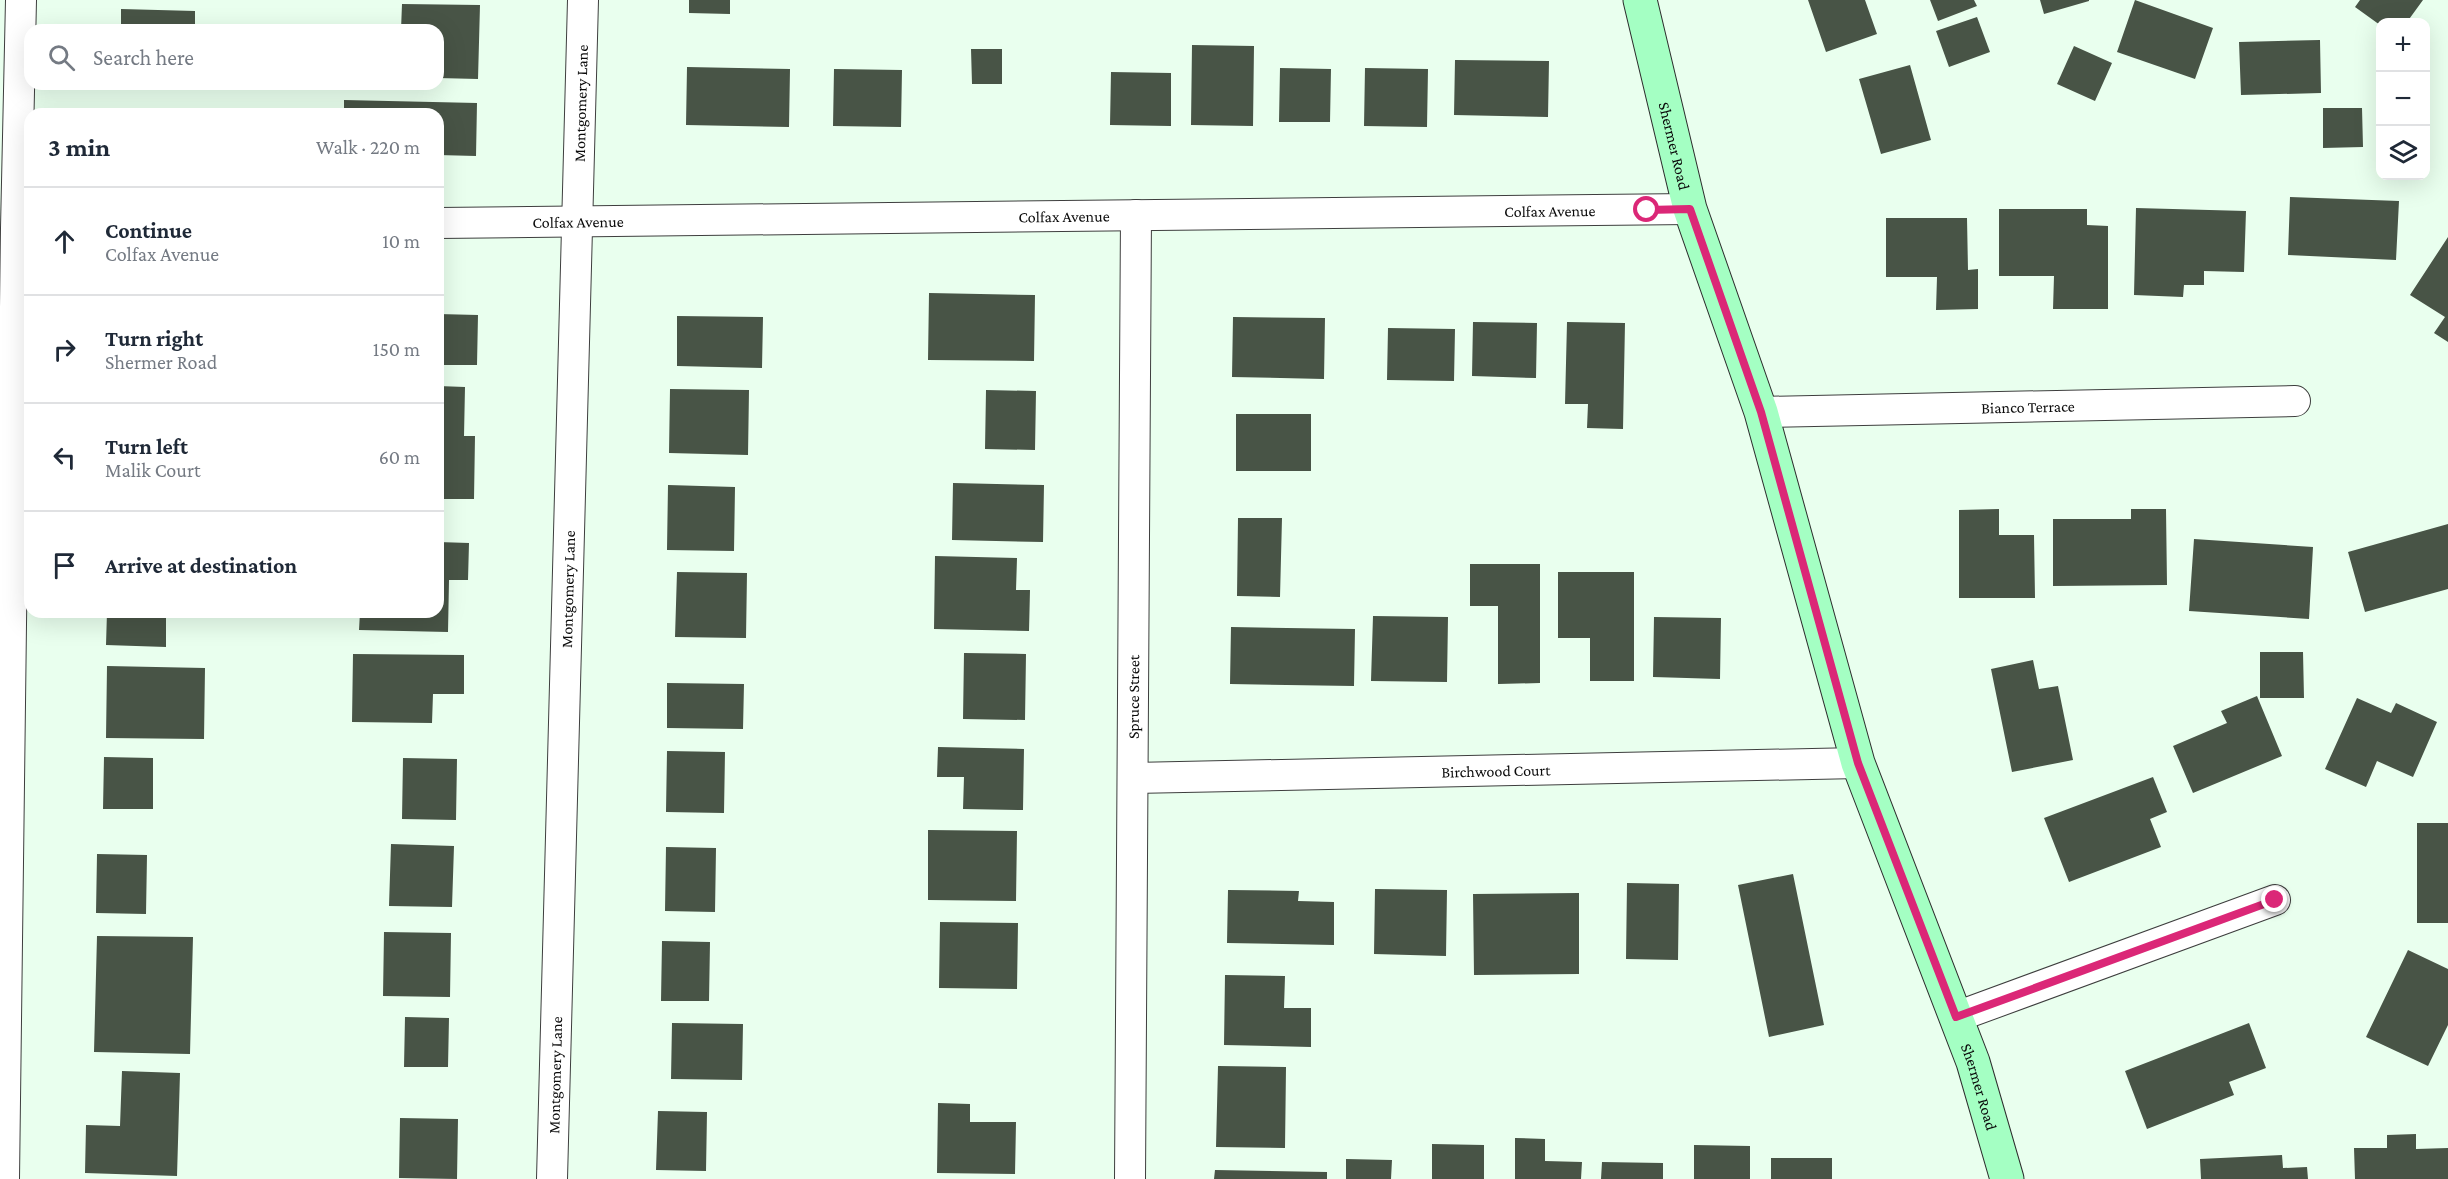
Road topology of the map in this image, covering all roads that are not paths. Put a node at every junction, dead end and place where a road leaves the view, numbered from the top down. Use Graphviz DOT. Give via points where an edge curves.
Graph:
graph roads {
  1 [pos="21,0"];
  2 [pos="583,0"];
  3 [pos="1640,0"];
  4 [pos="1690,209"];
  5 [pos="1136,215"];
  6 [pos="579,222"];
  7 [pos="444,223"];
  8 [pos="15,228"];
  9 [pos="2295,401"];
  10 [pos="1761,412"];
  11 [pos="1858,763"];
  12 [pos="1132,778"];
  13 [pos="2275,900"];
  14 [pos="1956,1017"];
  15 [pos="4,1179"];
  16 [pos="552,1179"];
  17 [pos="1130,1179"];
  18 [pos="2007,1179"];
  1 -- 8 [label="street"];
  2 -- 6 [label="street, Montgomery Lane"];
  3 -- 4 [label="main road, Shermer Road"];
  4 -- 5 [label="street, Colfax Avenue"];
  4 -- 10 [label="main road, Shermer Road"];
  5 -- 6 [label="street, Colfax Avenue"];
  5 -- 12 [label="street, Spruce Street"];
  6 -- 7 [label="street, Colfax Avenue"];
  6 -- 16 [label="street, Montgomery Lane"];
  8 -- 15 [label="street"];
  9 -- 10 [label="street, Bianco Terrace"];
  10 -- 11 [label="main road, Shermer Road"];
  11 -- 12 [label="street, Birchwood Court"];
  11 -- 14 [label="main road, Shermer Road"];
  12 -- 17 [label="street, Spruce Street"];
  13 -- 14 [label="street"];
  14 -- 18 [label="main road, Shermer Road"];
}
